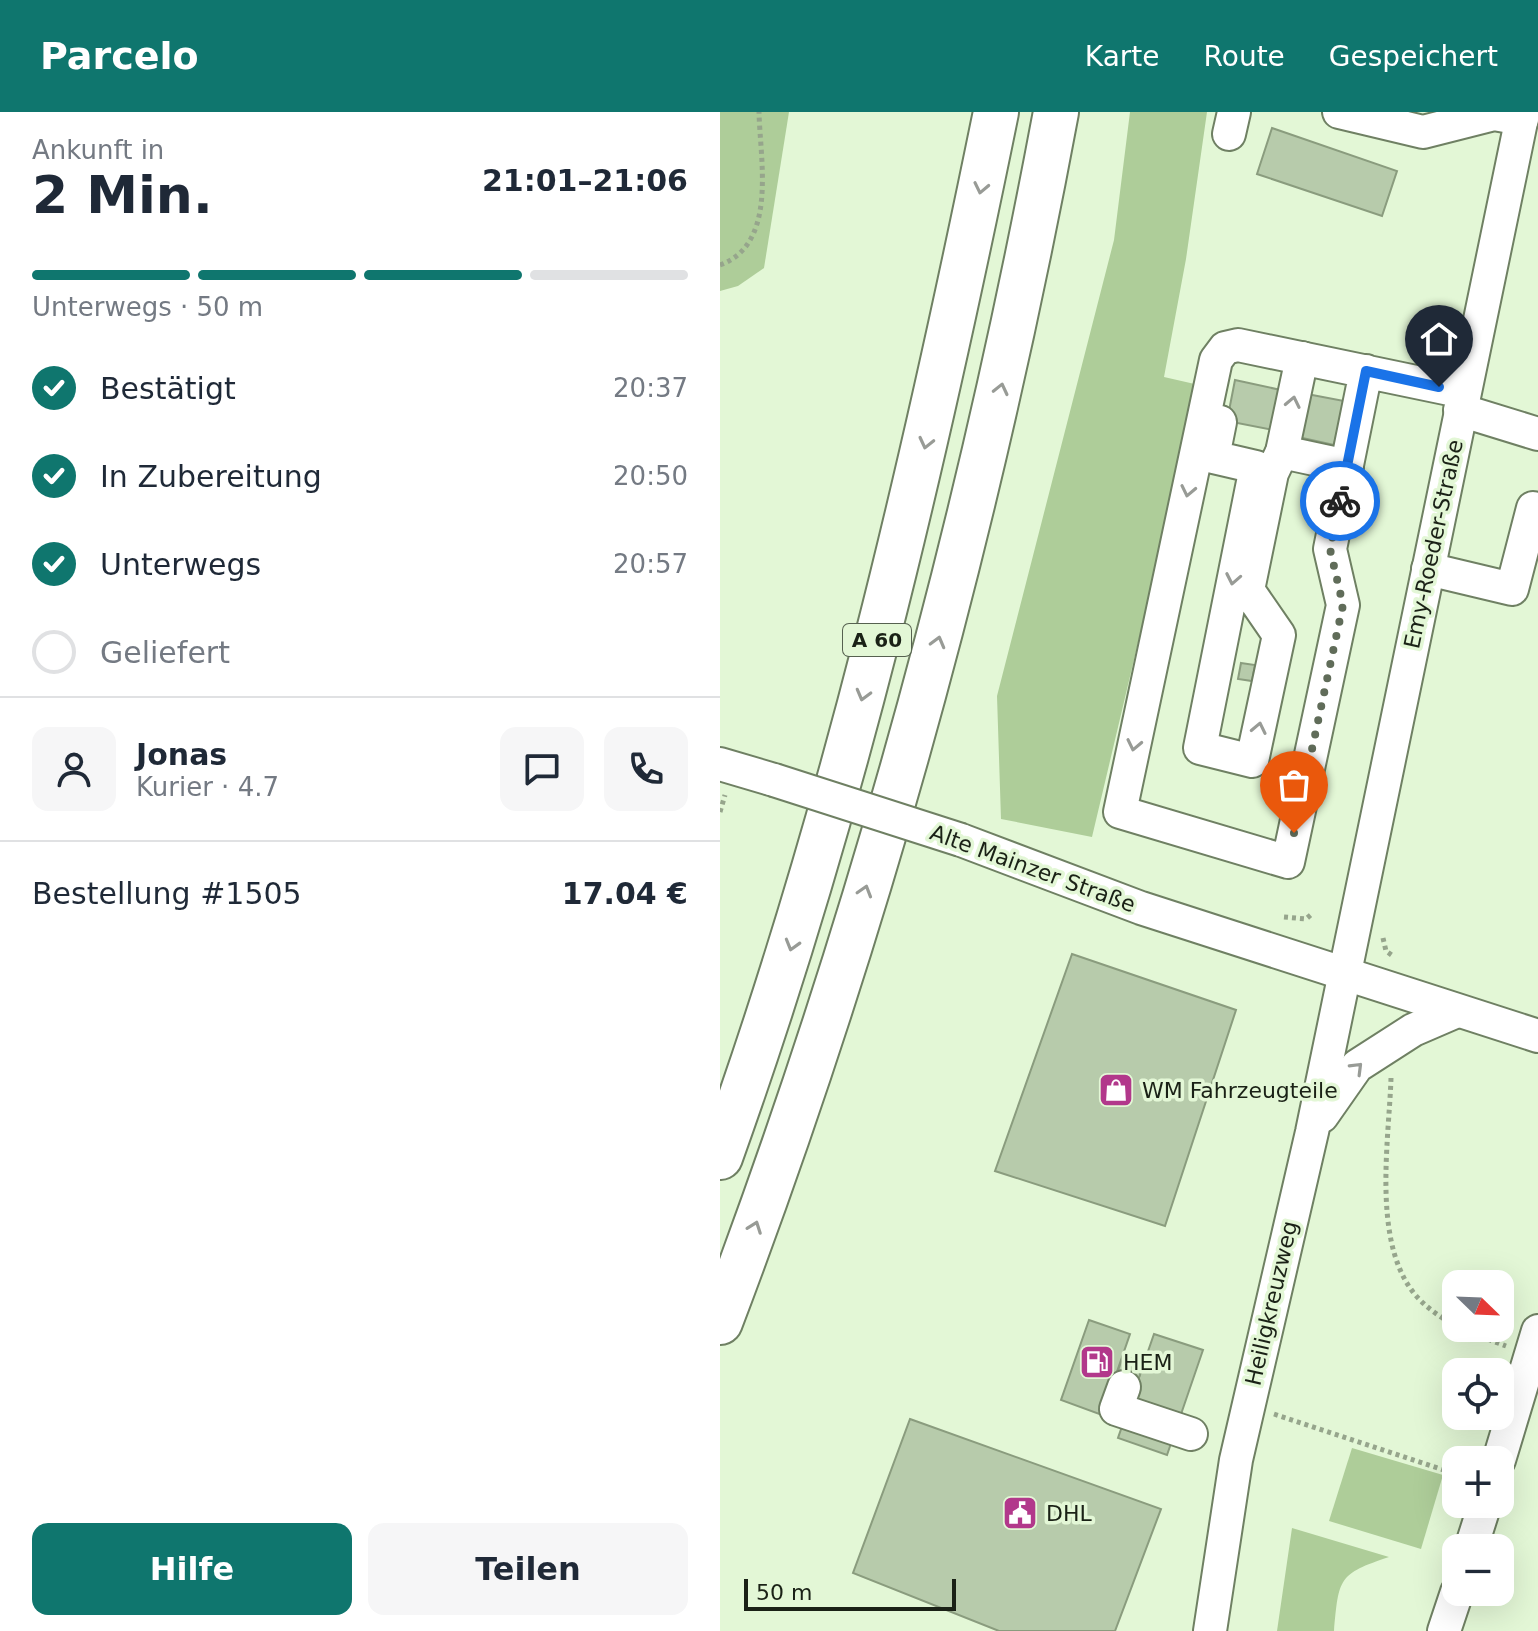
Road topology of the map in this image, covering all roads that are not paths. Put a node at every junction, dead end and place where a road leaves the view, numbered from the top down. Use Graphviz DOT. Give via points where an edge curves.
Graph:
graph roads {
  1 [pos="996,112"];
  2 [pos="1056,112"];
  3 [pos="1339,112"];
  4 [pos="1522,116"];
  5 [pos="1238,345"];
  6 [pos="1302,358"];
  7 [pos="1358,370"];
  8 [pos="1462,401"];
  9 [pos="1538,434"];
  10 [pos="1282,452"];
  11 [pos="1347,466"];
  12 [pos="1538,510"];
  13 [pos="1428,569"];
  14 [pos="724,777"];
  15 [pos="1344,976"];
  16 [pos="1457,1011"];
  17 [pos="1538,1036"];
  18 [pos="1312,1132"];
  19 [pos="720,1157"];
  20 [pos="720,1322"];
  21 [pos="1534,1343"];
  22 [pos="1115,1400"];
  23 [pos="1526,1415"];
  24 [pos="1191,1434"];
  25 [pos="1507,1446"];
  26 [pos="1452,1606"];
  27 [pos="1210,1631"];
  28 [pos="1444,1631"];
  1 -- 19 [label="highway, A 60, one-way" via="913,499 856,721 786,966"];
  20 -- 2 [label="highway, A 60, one-way" via="787,1141 916,724 1018,317"];
  3 -- 4 [label="street" via="1423,132 1494,114"];
  4 -- 8 [label="street, Emy-Roeder-Straße"];
  5 -- 6 [label="street"];
  5 -- 10 [label="street, one-way" via="1213,457 1256,467 1200,748 1252,761 1279,635 1248,590 1272,473"];
  5 -- 11 [label="street, one-way" via="1225,348 1216,360 1120,812 1288,862 1343,605 1330,549"];
  6 -- 7 [label="street"];
  10 -- 6 [label="street, one-way"];
  7 -- 8 [label="street"];
  7 -- 11 [label="street"];
  8 -- 9 [label="street"];
  8 -- 13 [label="street, Emy-Roeder-Straße"];
  10 -- 11 [label="street"];
  12 -- 13 [label="street" via="1533,508 1512,589"];
  13 -- 15 [label="street, Emy-Roeder-Straße"];
  14 -- 15 [label="street, Alte Mainzer Straße, bridge" via="774,780 961,840"];
  15 -- 16 [label="street, Alte Mainzer Straße"];
  15 -- 18 [label="street, Heiligkreuzweg"];
  16 -- 17 [label="street, Alte Mainzer Straße"];
  18 -- 16 [label="street, one-way" via="1357,1066 1413,1030"];
  18 -- 27 [label="street, Heiligkreuzweg" via="1236,1460"];
  21 -- 23 [label="street"];
  22 -- 24 [label="street"];
  23 -- 25 [label="street"];
  26 -- 28 [label="street"];
}
